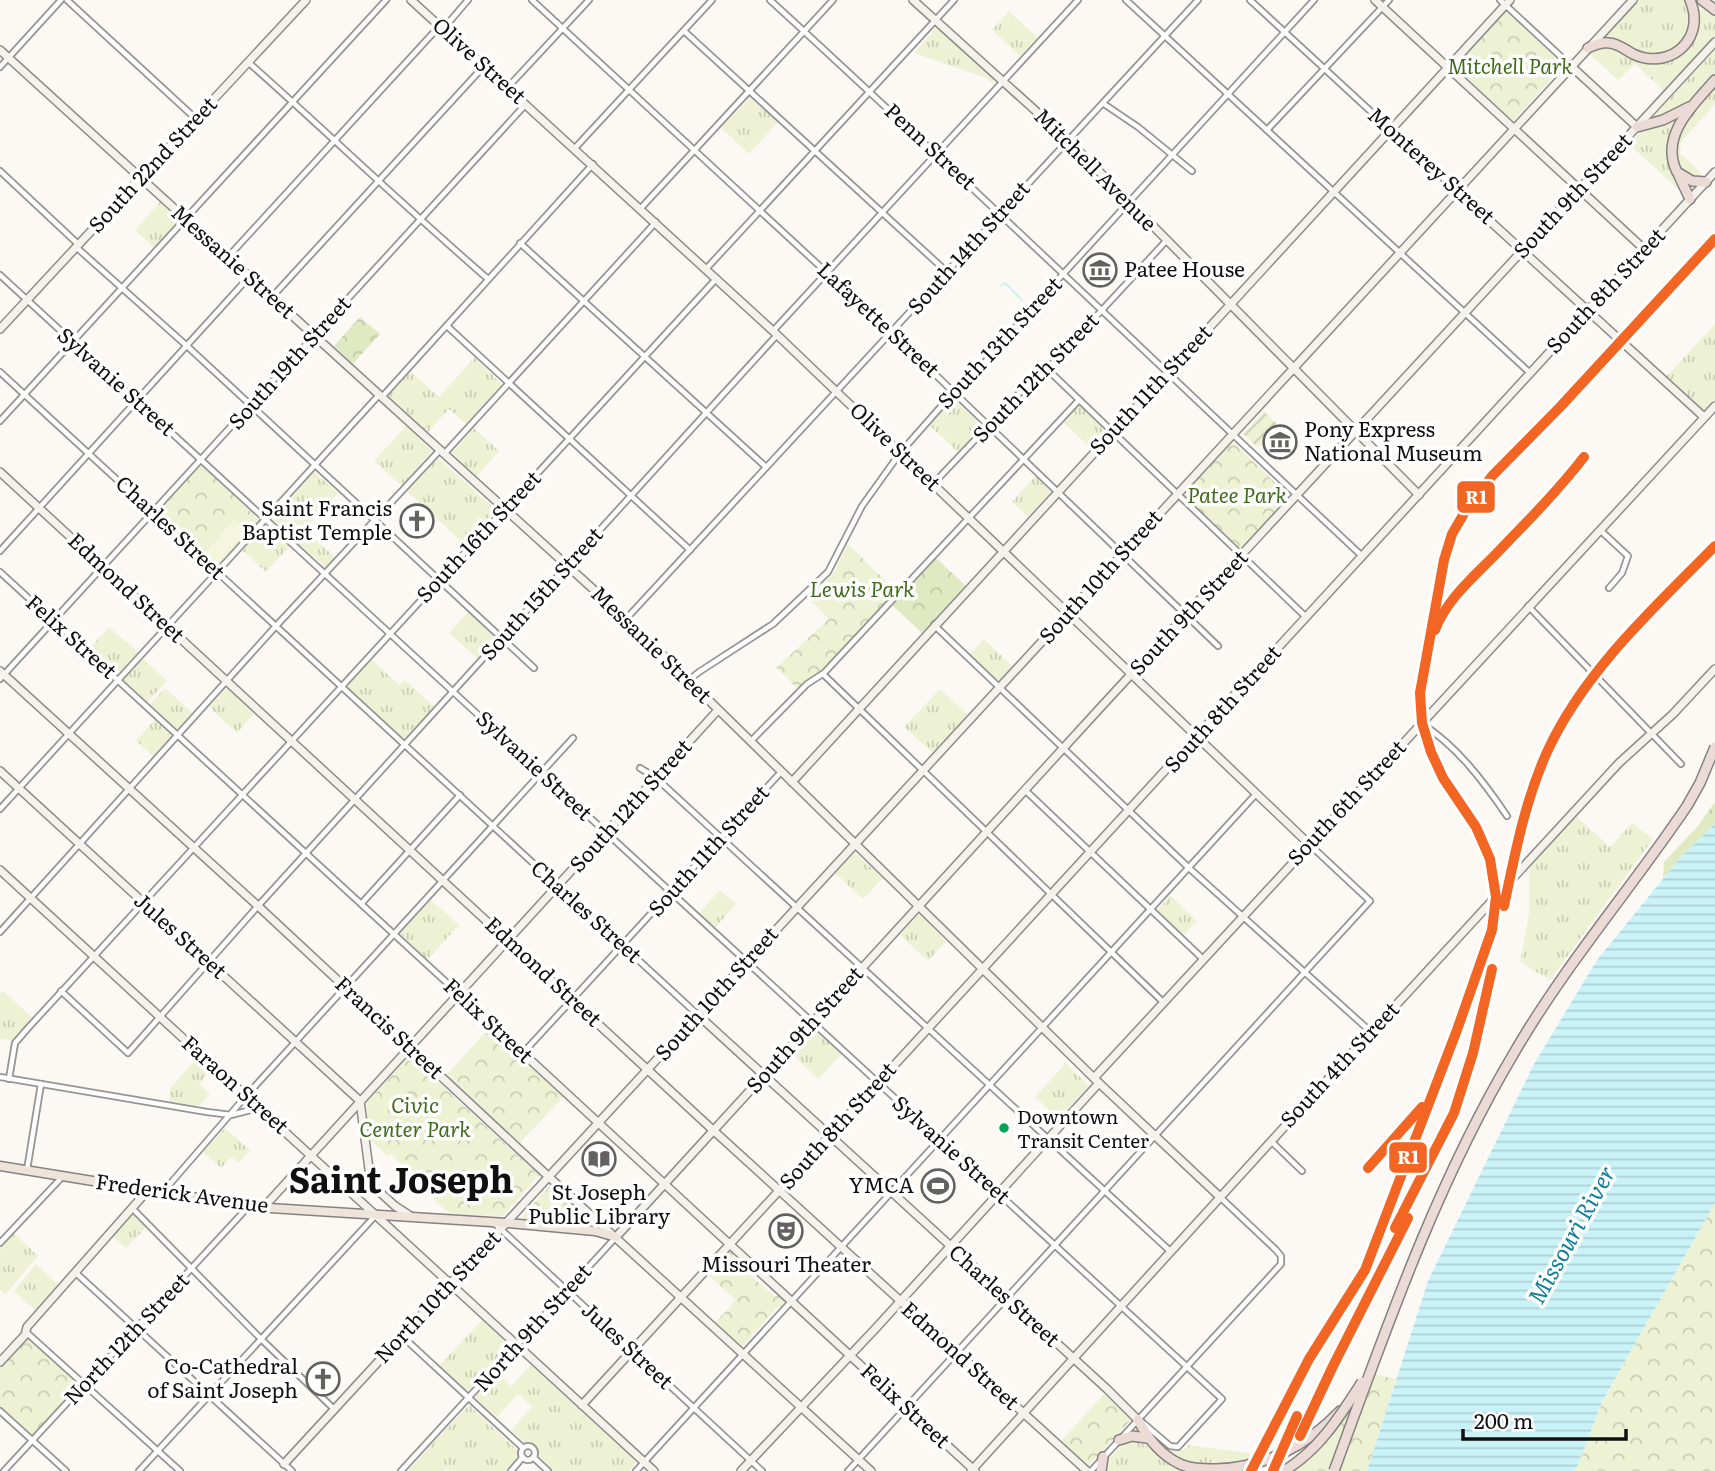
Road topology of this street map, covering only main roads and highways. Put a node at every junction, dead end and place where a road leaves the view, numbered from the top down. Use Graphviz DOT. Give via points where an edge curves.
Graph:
graph roads {
  1 [pos="306,0"];
  2 [pos="411,0"];
  3 [pos="913,0"];
  4 [pos="1375,0"];
  5 [pos="1690,0"];
  6 [pos="1702,0"];
  7 [pos="1629,1"];
  8 [pos="1505,2"];
  9 [pos="1715,10"];
  10 [pos="1715,42"];
  11 [pos="1587,48"];
  12 [pos="0,50"];
  13 [pos="1571,66"];
  14 [pos="1449,67"];
  15 [pos="1715,80"];
  16 [pos="1696,102"];
  17 [pos="1637,127"];
  18 [pos="1513,128"];
  19 [pos="1677,172"];
  20 [pos="1715,172"];
  21 [pos="140,178"];
  22 [pos="1706,182"];
  23 [pos="1580,188"];
  24 [pos="1456,190"];
  25 [pos="1690,199"];
  26 [pos="1644,249"];
  27 [pos="1523,251"];
  28 [pos="1229,305"];
  29 [pos="1588,311"];
  30 [pos="0,329"];
  31 [pos="1292,368"];
  32 [pos="1714,408"];
  33 [pos="1704,417"];
  34 [pos="1356,432"];
  35 [pos="0,472"];
  36 [pos="1419,495"];
  37 [pos="1003,550"];
  38 [pos="1068,612"];
  39 [pos="1715,669"];
  40 [pos="1131,674"];
  41 [pos="1,675"];
  42 [pos="718,710"];
  43 [pos="1197,737"];
  44 [pos="1715,748"];
  45 [pos="0,771"];
  46 [pos="792,782"];
  47 [pos="855,843"];
  48 [pos="1309,844"];
  49 [pos="0,870"];
  50 [pos="919,905"];
  51 [pos="509,940"];
  52 [pos="983,969"];
  53 [pos="459,994"];
  54 [pos="698,1015"];
  55 [pos="410,1047"];
  56 [pos="648,1070"];
  57 [pos="763,1076"];
  58 [pos="1096,1080"];
  59 [pos="360,1101"];
  60 [pos="598,1124"];
  61 [pos="714,1131"];
  62 [pos="828,1136"];
  63 [pos="311,1155"];
  64 [pos="0,1166"];
  65 [pos="550,1177"];
  66 [pos="664,1185"];
  67 [pos="148,1190"];
  68 [pos="779,1190"];
  69 [pos="1220,1197"];
  70 [pos="264,1207"];
  71 [pos="376,1215"];
  72 [pos="413,1218"];
  73 [pos="504,1226"];
  74 [pos="616,1237"];
  75 [pos="729,1245"];
  76 [pos="949,1247"];
  77 [pos="451,1284"];
  78 [pos="682,1297"];
  79 [pos="900,1301"];
  80 [pos="849,1355"];
  81 [pos="1375,1358"];
  82 [pos="1074,1359"];
  83 [pos="0,1362"];
  84 [pos="1371,1369"];
  85 [pos="582,1405"];
  86 [pos="802,1406"];
  87 [pos="1024,1414"];
  88 [pos="1138,1420"];
  89 [pos="1347,1434"];
  90 [pos="1147,1438"];
  91 [pos="1119,1440"];
  92 [pos="1103,1457"];
  93 [pos="284,1464"];
  94 [pos="973,1470"];
  95 [pos="654,1471"];
  96 [pos="741,1471"];
  97 [pos="871,1471"];
  98 [pos="1089,1471"];
  99 [pos="1101,1471"];
  100 [pos="1284,1471"];
  101 [pos="1334,1471"];
  1 -- 21 [label="main road, South 22nd Street"];
  2 -- 37 [label="main road, Olive Street" via="641,208"];
  3 -- 28 [label="main road, Mitchell Avenue" via="1069,141"];
  4 -- 14 [label="main road"];
  5 -- 11 [label="highway" via="1694,27 1684,46 1672,55 1645,58 1609,43"];
  6 -- 9 [label="highway"];
  7 -- 11 [label="main road, South 10th Street"];
  8 -- 14 [label="main road, South 11th Street"];
  10 -- 17 [label="main road, South 9th Street"];
  11 -- 13 [label="main road, South 10th Street"];
  12 -- 21 [label="main road, Messanie Street"];
  13 -- 17 [label="main road"];
  13 -- 18 [label="main road, South 10th Street"];
  14 -- 18 [label="main road"];
  14 -- 28 [label="main road, South 11th Street"];
  15 -- 16 [label="highway"];
  16 -- 17 [label="highway" via="1672,116"];
  16 -- 19 [label="highway" via="1672,142"];
  17 -- 23 [label="main road, South 9th Street"];
  18 -- 23 [label="main road"];
  18 -- 24 [label="main road, South 10th Street"];
  19 -- 22 [label="highway" via="1692,181"];
  19 -- 25 [label="highway"];
  20 -- 22 [label="main road, South 8th Street"];
  21 -- 30 [label="main road, South 22nd Street"];
  21 -- 42 [label="main road, Messanie Street" via="626,619"];
  22 -- 25 [label="main road, South 8th Street"];
  23 -- 26 [label="main road"];
  23 -- 27 [label="main road, South 9th Street"];
  24 -- 27 [label="main road, Monterey Street"];
  24 -- 31 [label="main road, South 10th Street"];
  25 -- 26 [label="main road, South 8th Street"];
  26 -- 29 [label="main road, South 8th Street"];
  27 -- 29 [label="main road, Monterey Street"];
  27 -- 34 [label="main road, South 9th Street"];
  28 -- 31 [label="main road, Mitchell Avenue"];
  28 -- 37 [label="main road, South 11th Street"];
  29 -- 33 [label="main road, Monterey Street"];
  29 -- 36 [label="main road, South 8th Street"];
  31 -- 34 [label="main road, Mitchell Avenue"];
  31 -- 38 [label="main road, South 10th Street"];
  32 -- 33 [label="main road, South 6th Street"];
  33 -- 48 [label="main road, South 6th Street"];
  34 -- 36 [label="main road, Mitchell Avenue"];
  34 -- 40 [label="main road, South 9th Street"];
  35 -- 51 [label="main road, Edmond Street"];
  36 -- 43 [label="main road, South 8th Street"];
  37 -- 38 [label="main road, Olive Street"];
  37 -- 46 [label="main road, South 11th Street"];
  38 -- 40 [label="main road, Olive Street"];
  38 -- 47 [label="main road, South 10th Street"];
  39 -- 69 [label="main road, South 4th Street" via="1619,763"];
  40 -- 43 [label="main road, Olive Street"];
  40 -- 50 [label="main road, South 9th Street"];
  41 -- 55 [label="main road, Francis Street"];
  42 -- 46 [label="main road, Messanie Street"];
  42 -- 51 [label="main road, South 12th Street"];
  43 -- 48 [label="main road, Olive Street"];
  43 -- 52 [label="main road, South 8th Street"];
  44 -- 81 [label="highway, bridge" via="1671,831 1584,946 1513,1053 1447,1180"];
  44 -- 84 [label="highway, bridge" via="1688,806 1552,990 1513,1054 1447,1180"];
  45 -- 59 [label="main road, Jules Street"];
  46 -- 47 [label="main road, Messanie Street"];
  47 -- 50 [label="main road, Messanie Street"];
  47 -- 54 [label="main road, South 10th Street"];
  48 -- 58 [label="main road, South 6th Street"];
  49 -- 63 [label="main road, Faraon Street"];
  50 -- 52 [label="main road, Messanie Street"];
  50 -- 57 [label="main road, South 9th Street"];
  51 -- 53 [label="main road, South 12th Street"];
  51 -- 56 [label="main road, Edmond Street"];
  52 -- 58 [label="main road, Messanie Street"];
  52 -- 62 [label="main road, South 8th Street"];
  53 -- 55 [label="main road"];
  53 -- 60 [label="main road, Felix Street"];
  54 -- 56 [label="main road, South 10th Street"];
  54 -- 57 [label="main road, Charles Street"];
  55 -- 59 [label="main road"];
  55 -- 65 [label="main road, Francis Street"];
  56 -- 60 [label="main road, South 10th Street"];
  56 -- 61 [label="main road, Edmond Street"];
  57 -- 61 [label="main road, South 9th Street"];
  57 -- 62 [label="main road, Charles Street"];
  58 -- 69 [label="main road, Messanie Street"];
  58 -- 76 [label="main road, South 6th Street"];
  59 -- 63 [label="main road"];
  59 -- 72 [label="main road" via="370,1182"];
  60 -- 65 [label="main road, North 10th Street"];
  60 -- 66 [label="main road, Felix Street"];
  61 -- 66 [label="main road, South 9th Street"];
  61 -- 68 [label="main road, Edmond Street"];
  62 -- 68 [label="main road, South 8th Street"];
  62 -- 76 [label="main road, Charles Street"];
  63 -- 70 [label="main road"];
  63 -- 71 [label="main road, Faraon Street"];
  64 -- 67 [label="main road, Frederick Avenue"];
  65 -- 73 [label="main road, North 10th Street"];
  65 -- 74 [label="main road, Francis Street"];
  66 -- 74 [label="main road, North 9th Street"];
  66 -- 75 [label="main road, Felix Street"];
  67 -- 70 [label="main road, Frederick Avenue"];
  67 -- 83 [label="main road"];
  68 -- 75 [label="main road, South 8th Street"];
  68 -- 79 [label="main road, Edmond Street"];
  69 -- 82 [label="main road, South 4th Street"];
  70 -- 71 [label="main road, Frederick Avenue"];
  71 -- 72 [label="main road, Frederick Avenue"];
  71 -- 77 [label="main road, Faraon Street"];
  72 -- 73 [label="main road, Frederick Avenue"];
  73 -- 74 [label="main road, Frederick Avenue" via="598,1231"];
  73 -- 77 [label="main road, North 10th Street"];
  74 -- 78 [label="main road, Francis Street"];
  75 -- 78 [label="main road, South 8th Street"];
  75 -- 80 [label="main road, Felix Street"];
  76 -- 79 [label="main road, South 6th Street"];
  76 -- 82 [label="main road, Charles Street"];
  77 -- 85 [label="main road, Faraon Street"];
  77 -- 93 [label="main road, North 10th Street"];
  78 -- 85 [label="main road, South 8th Street"];
  78 -- 86 [label="main road, Francis Street"];
  79 -- 80 [label="main road, South 6th Street"];
  79 -- 87 [label="main road, Edmond Street"];
  80 -- 86 [label="main road, South 6th Street"];
  80 -- 94 [label="main road, Felix Street"];
  81 -- 89 [label="highway, bridge"];
  81 -- 90 [label="highway, bridge" via="1360,1387 1313,1436 1247,1466 1193,1468 1168,1457"];
  82 -- 87 [label="main road, South 4th Street"];
  82 -- 88 [label="main road, Charles Street"];
  84 -- 89 [label="highway, bridge"];
  84 -- 100 [label="highway, bridge" via="1328,1433"];
  85 -- 95 [label="main road, Faraon Street"];
  86 -- 96 [label="main road, South 6th Street"];
  86 -- 97 [label="main road, Francis Street"];
  87 -- 94 [label="main road, South 4th Street"];
  87 -- 98 [label="main road, Edmond Street"];
  88 -- 90 [label="highway"];
  89 -- 101 [label="highway, bridge"];
  90 -- 91 [label="highway"];
  92 -- 99 [label="highway"];
}
